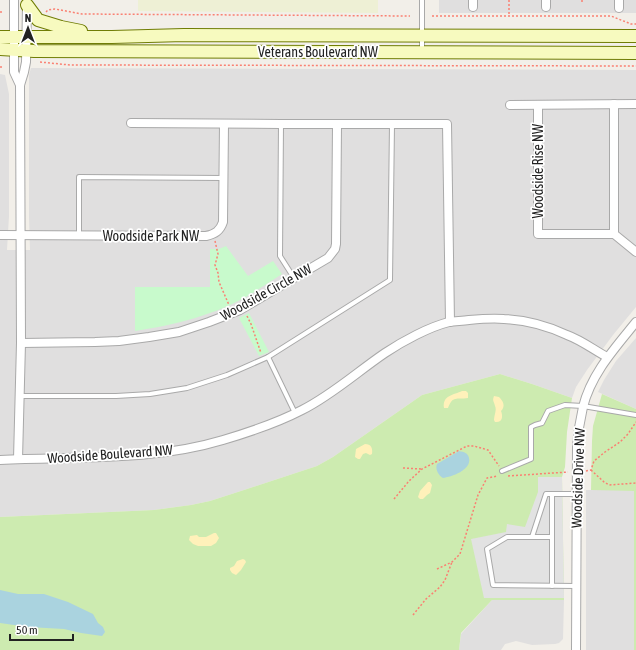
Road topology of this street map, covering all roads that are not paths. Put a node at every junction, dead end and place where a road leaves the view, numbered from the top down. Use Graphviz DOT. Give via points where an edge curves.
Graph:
graph roads {
  1 [pos="14,0"];
  2 [pos="422,0"];
  3 [pos="27,3"];
  4 [pos="422,36"];
  5 [pos="636,36"];
  6 [pos="0,37"];
  7 [pos="14,37"];
  8 [pos="26,37"];
  9 [pos="112,37"];
  10 [pos="0,49"];
  11 [pos="14,50"];
  12 [pos="26,50"];
  13 [pos="422,52"];
  14 [pos="635,53"];
  15 [pos="20,85"];
  16 [pos="538,104"];
  17 [pos="614,104"];
  18 [pos="636,104"];
  19 [pos="510,105"];
  20 [pos="131,123"];
  21 [pos="224,124"];
  22 [pos="281,124"];
  23 [pos="392,124"];
  24 [pos="337,125"];
  25 [pos="223,178"];
  26 [pos="614,234"];
  27 [pos="0,235"];
  28 [pos="21,235"];
  29 [pos="80,236"];
  30 [pos="636,252"];
  31 [pos="294,278"];
  32 [pos="450,322"];
  33 [pos="636,322"];
  34 [pos="21,343"];
  35 [pos="607,357"];
  36 [pos="266,358"];
  37 [pos="20,396"];
  38 [pos="583,406"];
  39 [pos="295,413"];
  40 [pos="636,415"];
  41 [pos="18,459"];
  42 [pos="0,460"];
  43 [pos="502,471"];
  44 [pos="552,494"];
  45 [pos="576,494"];
  46 [pos="532,537"];
  47 [pos="552,537"];
  48 [pos="552,586"];
  49 [pos="576,586"];
  50 [pos="576,650"];
  1 -- 7 [label="street"];
  2 -- 4 [label="lane"];
  3 -- 8 [label="street"];
  3 -- 9 [label="main road" via="38,20"];
  4 -- 5 [label="main road, Veterans Boulevard NW"];
  4 -- 9 [label="main road, Veterans Boulevard NW"];
  4 -- 13 [label="lane"];
  6 -- 7 [label="main road, Veterans Boulevard NW"];
  7 -- 8 [label="main road, Veterans Boulevard NW"];
  7 -- 11 [label="street"];
  8 -- 9 [label="main road, Veterans Boulevard NW"];
  8 -- 12 [label="street"];
  10 -- 11 [label="main road, Veterans Boulevard NW"];
  11 -- 12 [label="main road, Veterans Boulevard NW"];
  11 -- 15 [label="street" via="14,72"];
  12 -- 13 [label="main road, Veterans Boulevard NW"];
  12 -- 15 [label="street" via="26,62"];
  13 -- 14 [label="main road, Veterans Boulevard NW"];
  15 -- 28 [label="street"];
  16 -- 17 [label="street, Woodside Rise NW"];
  16 -- 19 [label="street, Woodside Rise NW"];
  16 -- 26 [label="street, Woodside Rise NW" via="538,234"];
  17 -- 18 [label="street, Woodside Rise NW"];
  17 -- 26 [label="street"];
  20 -- 21 [label="street"];
  21 -- 22 [label="street"];
  21 -- 25 [label="street, Woodside Park NW"];
  22 -- 24 [label="street"];
  22 -- 31 [label="lane" via="280,256"];
  23 -- 24 [label="street"];
  23 -- 32 [label="street" via="448,124"];
  23 -- 36 [label="lane" via="390,280"];
  24 -- 31 [label="street, Woodside Circle NW" via="335,249 328,258"];
  25 -- 29 [label="street, Woodside Park NW" via="223,222 222,227 214,234"];
  25 -- 29 [label="lane" via="79,177"];
  26 -- 30 [label="street"];
  27 -- 28 [label="street, Woodside Park NW"];
  28 -- 29 [label="street, Woodside Park NW"];
  28 -- 34 [label="street"];
  31 -- 34 [label="street, Woodside Circle NW" via="243,308 179,332 119,341"];
  32 -- 35 [label="street, Woodside Boulevard NW" via="482,319 527,322 569,335"];
  32 -- 39 [label="street, Woodside Boulevard NW" via="408,339 335,390"];
  33 -- 35 [label="street, Woodside Drive NW"];
  34 -- 37 [label="street"];
  35 -- 38 [label="street, Woodside Drive NW" via="591,383"];
  36 -- 37 [label="lane" via="228,375 187,388 150,394"];
  36 -- 39 [label="lane"];
  37 -- 41 [label="street"];
  38 -- 40 [label="lane"];
  38 -- 43 [label="lane" via="565,405 548,411 542,423 532,427 531,459"];
  38 -- 45 [label="street, Woodside Drive NW" via="577,446"];
  39 -- 41 [label="street, Woodside Boulevard NW" via="222,440 185,449 103,458"];
  41 -- 42 [label="street, Woodside Boulevard NW"];
  44 -- 45 [label="lane"];
  44 -- 46 [label="lane" via="546,494"];
  44 -- 47 [label="lane"];
  45 -- 49 [label="street, Woodside Drive NW"];
  46 -- 47 [label="lane"];
  46 -- 48 [label="lane" via="507,537 487,549 493,585"];
  47 -- 48 [label="lane"];
  48 -- 49 [label="lane"];
  49 -- 50 [label="street, Woodside Drive NW"];
}
